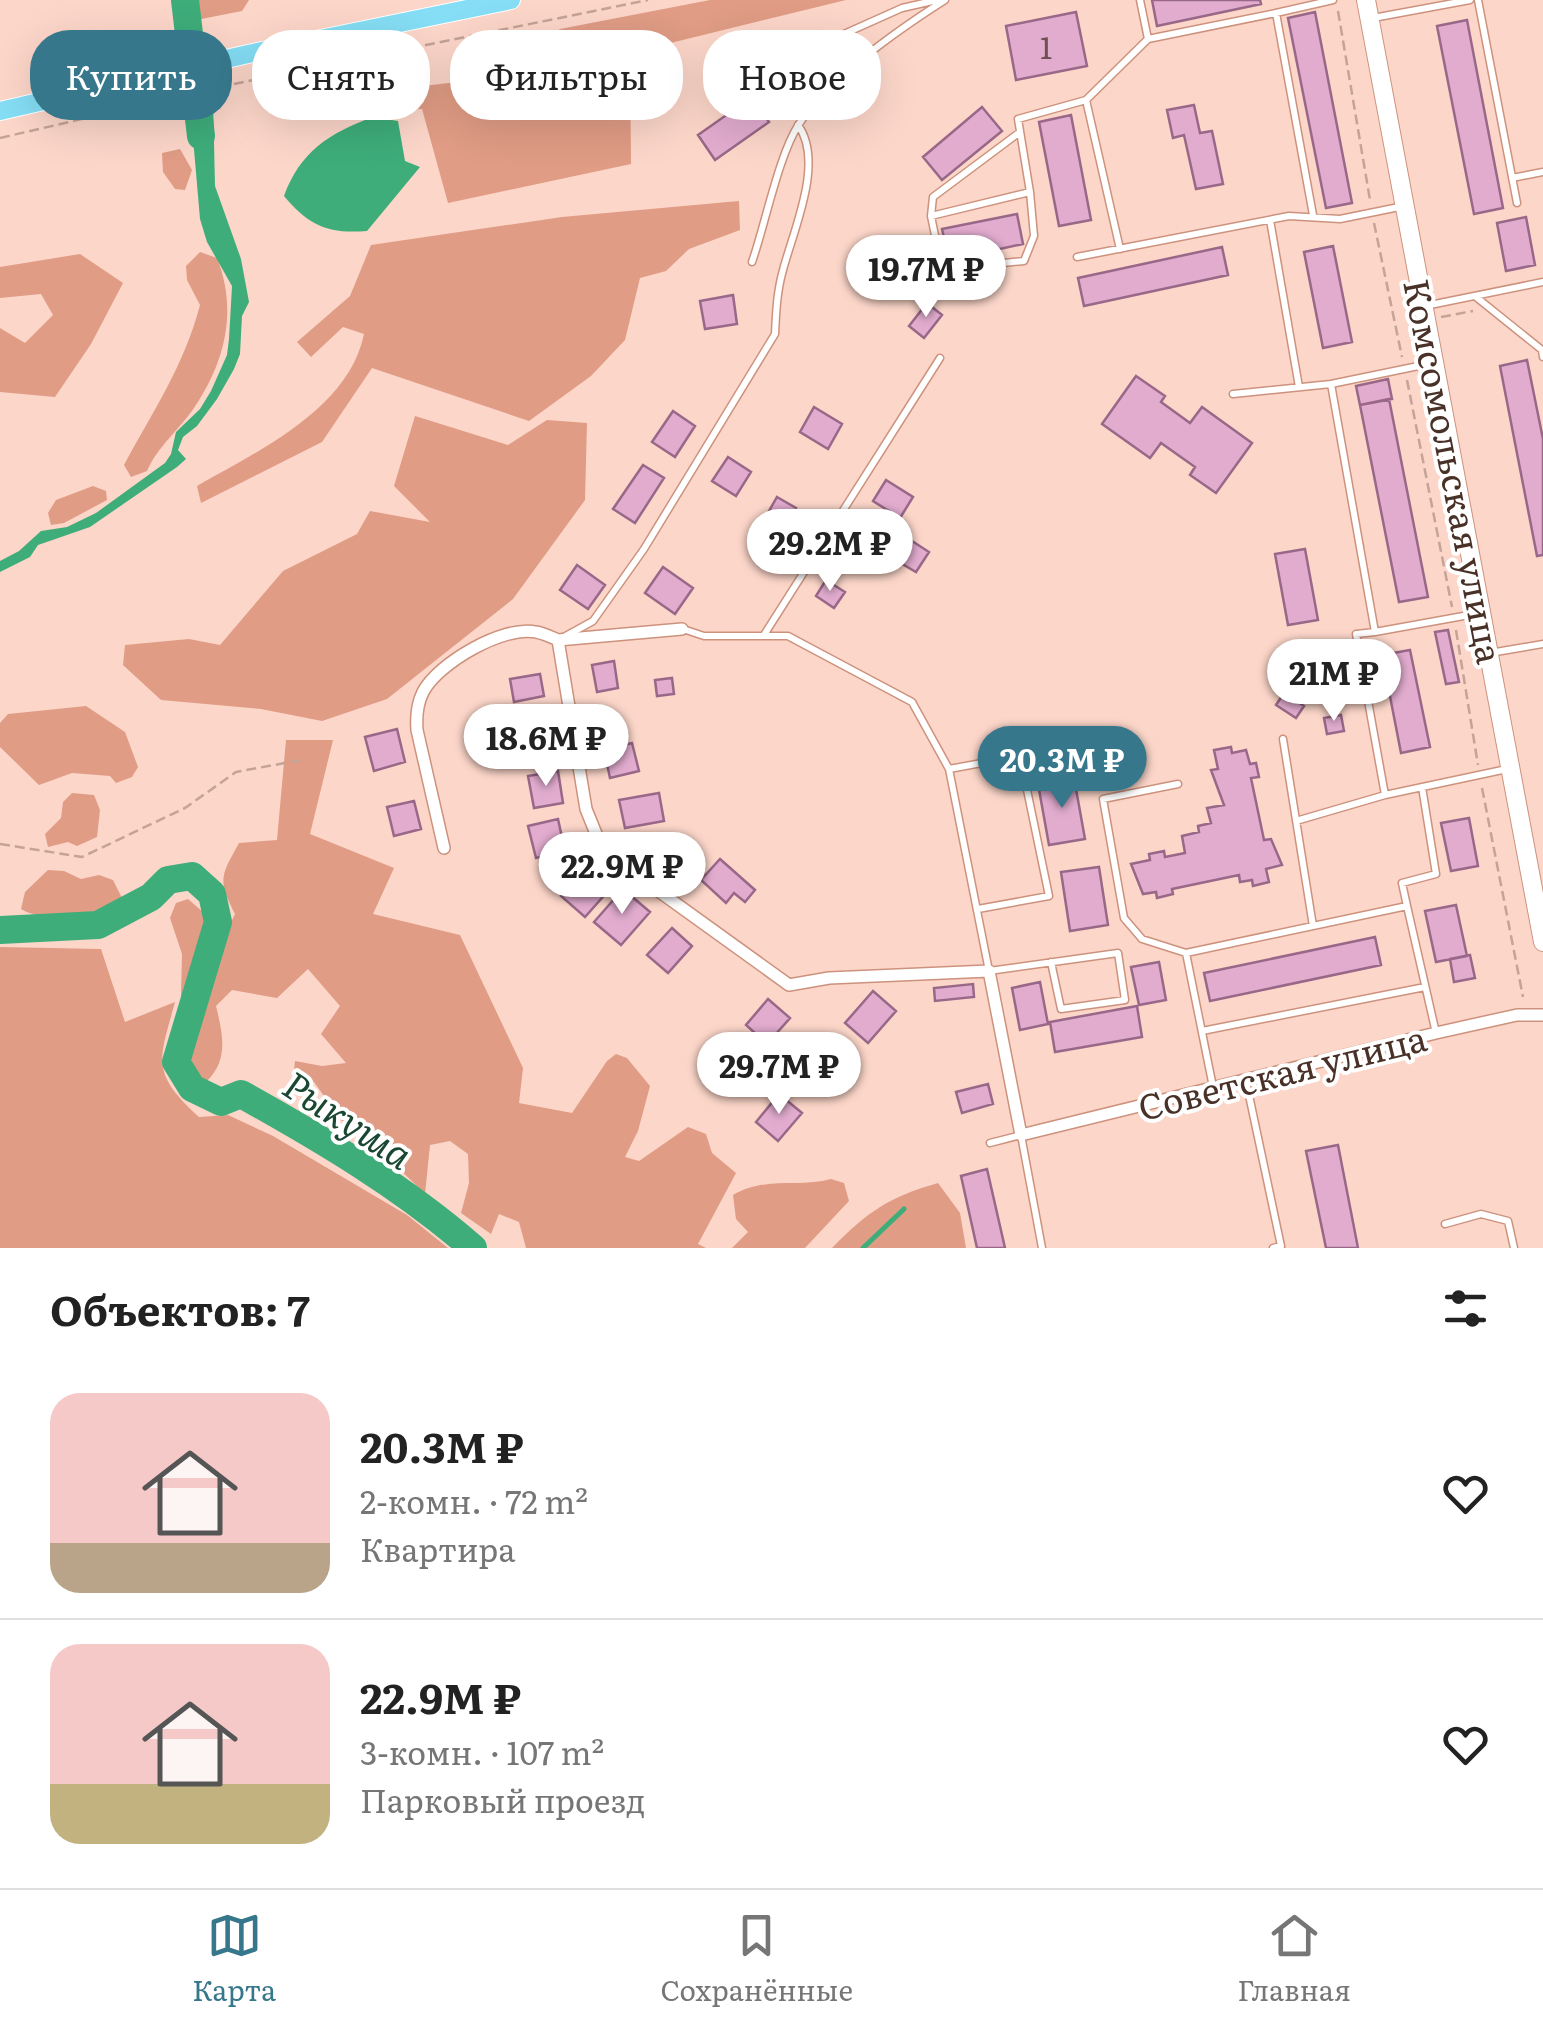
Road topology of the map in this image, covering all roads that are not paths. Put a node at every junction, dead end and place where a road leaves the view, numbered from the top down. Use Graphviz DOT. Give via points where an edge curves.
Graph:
graph roads {
  1 [pos="511,0"];
  2 [pos="937,0"];
  3 [pos="946,0"];
  4 [pos="1140,0"];
  5 [pos="1335,0"];
  6 [pos="1470,0"];
  7 [pos="1478,0"];
  8 [pos="1368,9"];
  9 [pos="1276,13"];
  10 [pos="853,30"];
  11 [pos="1148,40"];
  12 [pos="1086,100"];
  13 [pos="0,111"];
  14 [pos="798,125"];
  15 [pos="1020,132"];
  16 [pos="1543,172"];
  17 [pos="1512,178"];
  18 [pos="1030,192"];
  19 [pos="1517,203"];
  20 [pos="1405,206"];
  21 [pos="931,216"];
  22 [pos="1313,216"];
  23 [pos="1270,220"];
  24 [pos="1120,249"];
  25 [pos="1077,257"];
  26 [pos="752,262"];
  27 [pos="1543,282"];
  28 [pos="1476,296"];
  29 [pos="1424,306"];
  30 [pos="1543,357"];
  31 [pos="940,358"];
  32 [pos="1434,363"];
  33 [pos="1331,384"];
  34 [pos="1299,388"];
  35 [pos="1233,394"];
  36 [pos="1481,612"];
  37 [pos="682,628"];
  38 [pos="1375,632"];
  39 [pos="764,636"];
  40 [pos="558,640"];
  41 [pos="1543,644"];
  42 [pos="1489,654"];
  43 [pos="1283,739"];
  44 [pos="1510,768"];
  45 [pos="950,769"];
  46 [pos="1178,784"];
  47 [pos="1422,787"];
  48 [pos="1385,795"];
  49 [pos="1296,822"];
  50 [pos="444,848"];
  51 [pos="1406,906"];
  52 [pos="978,909"];
  53 [pos="1313,926"];
  54 [pos="1543,942"];
  55 [pos="1186,953"];
  56 [pos="1051,962"];
  57 [pos="989,971"];
  58 [pos="1425,987"];
  59 [pos="1543,1015"];
  60 [pos="1202,1030"];
  61 [pos="1436,1033"];
  62 [pos="1246,1081"];
  63 [pos="1214,1088"];
  64 [pos="1021,1135"];
  65 [pos="990,1143"];
  66 [pos="1445,1224"];
  67 [pos="1042,1248"];
  68 [pos="1272,1248"];
  69 [pos="1514,1248"];
  1 -- 13 [label="main road"];
  2 -- 10 [label="lane"];
  3 -- 14 [label="lane" via="833,86"];
  4 -- 11 [label="lane"];
  5 -- 9 [label="lane"];
  6 -- 8 [label="lane"];
  7 -- 17 [label="lane"];
  8 -- 20 [label="main road, Комсомольская улица"];
  9 -- 11 [label="lane"];
  9 -- 22 [label="lane"];
  11 -- 12 [label="lane"];
  12 -- 15 [label="lane" via="1018,119"];
  12 -- 24 [label="lane"];
  14 -- 26 [label="lane"];
  14 -- 40 [label="lane" via="806,134 808,165 775,334 614,592 593,620"];
  15 -- 18 [label="lane"];
  15 -- 21 [label="lane" via="933,198"];
  16 -- 17 [label="lane"];
  17 -- 19 [label="lane"];
  18 -- 21 [label="lane"];
  18 -- 21 [label="lane" via="1034,236 1024,260 942,269"];
  20 -- 22 [label="lane" via="1340,219"];
  20 -- 29 [label="main road, Комсомольская улица"];
  22 -- 23 [label="lane"];
  23 -- 24 [label="lane"];
  23 -- 34 [label="lane"];
  24 -- 25 [label="lane"];
  27 -- 28 [label="lane"];
  28 -- 29 [label="lane"];
  28 -- 30 [label="lane"];
  29 -- 32 [label="main road, Комсомольская улица"];
  31 -- 39 [label="lane"];
  32 -- 33 [label="lane"];
  32 -- 36 [label="main road, Комсомольская улица"];
  33 -- 34 [label="lane"];
  33 -- 38 [label="lane"];
  34 -- 35 [label="lane"];
  36 -- 38 [label="lane"];
  36 -- 42 [label="main road, Комсомольская улица"];
  37 -- 39 [label="lane" via="704,636"];
  37 -- 40 [label="street"];
  38 -- 48 [label="lane" via="1356,634"];
  39 -- 45 [label="lane" via="788,636 912,702"];
  40 -- 50 [label="street" via="534,631 494,636 424,690 417,730"];
  40 -- 57 [label="street" via="586,809 603,851 628,872 789,985"];
  41 -- 42 [label="lane"];
  42 -- 44 [label="main road, Комсомольская улица"];
  43 -- 49 [label="lane"];
  44 -- 47 [label="lane"];
  44 -- 54 [label="main road, Комсомольская улица"];
  45 -- 52 [label="lane"];
  45 -- 52 [label="lane" via="1020,756 1049,896"];
  46 -- 55 [label="lane" via="1103,799 1124,918 1142,939"];
  47 -- 48 [label="lane"];
  47 -- 51 [label="lane" via="1436,874 1402,882"];
  48 -- 49 [label="lane"];
  49 -- 53 [label="lane"];
  51 -- 53 [label="lane"];
  51 -- 58 [label="lane"];
  52 -- 57 [label="lane"];
  53 -- 55 [label="lane"];
  55 -- 60 [label="lane"];
  56 -- 56 [label="lane" via="1118,953 1125,1000 1061,1009"];
  56 -- 57 [label="lane"];
  57 -- 64 [label="street"];
  58 -- 60 [label="lane"];
  58 -- 61 [label="lane"];
  59 -- 61 [label="street, Советская улица"];
  60 -- 63 [label="lane"];
  61 -- 62 [label="street, Советская улица"];
  62 -- 63 [label="street, Советская улица"];
  62 -- 68 [label="lane" via="1281,1246"];
  63 -- 64 [label="street, Советская улица"];
  64 -- 65 [label="lane"];
  64 -- 67 [label="lane"];
  66 -- 69 [label="lane" via="1482,1214 1508,1221"];
}
